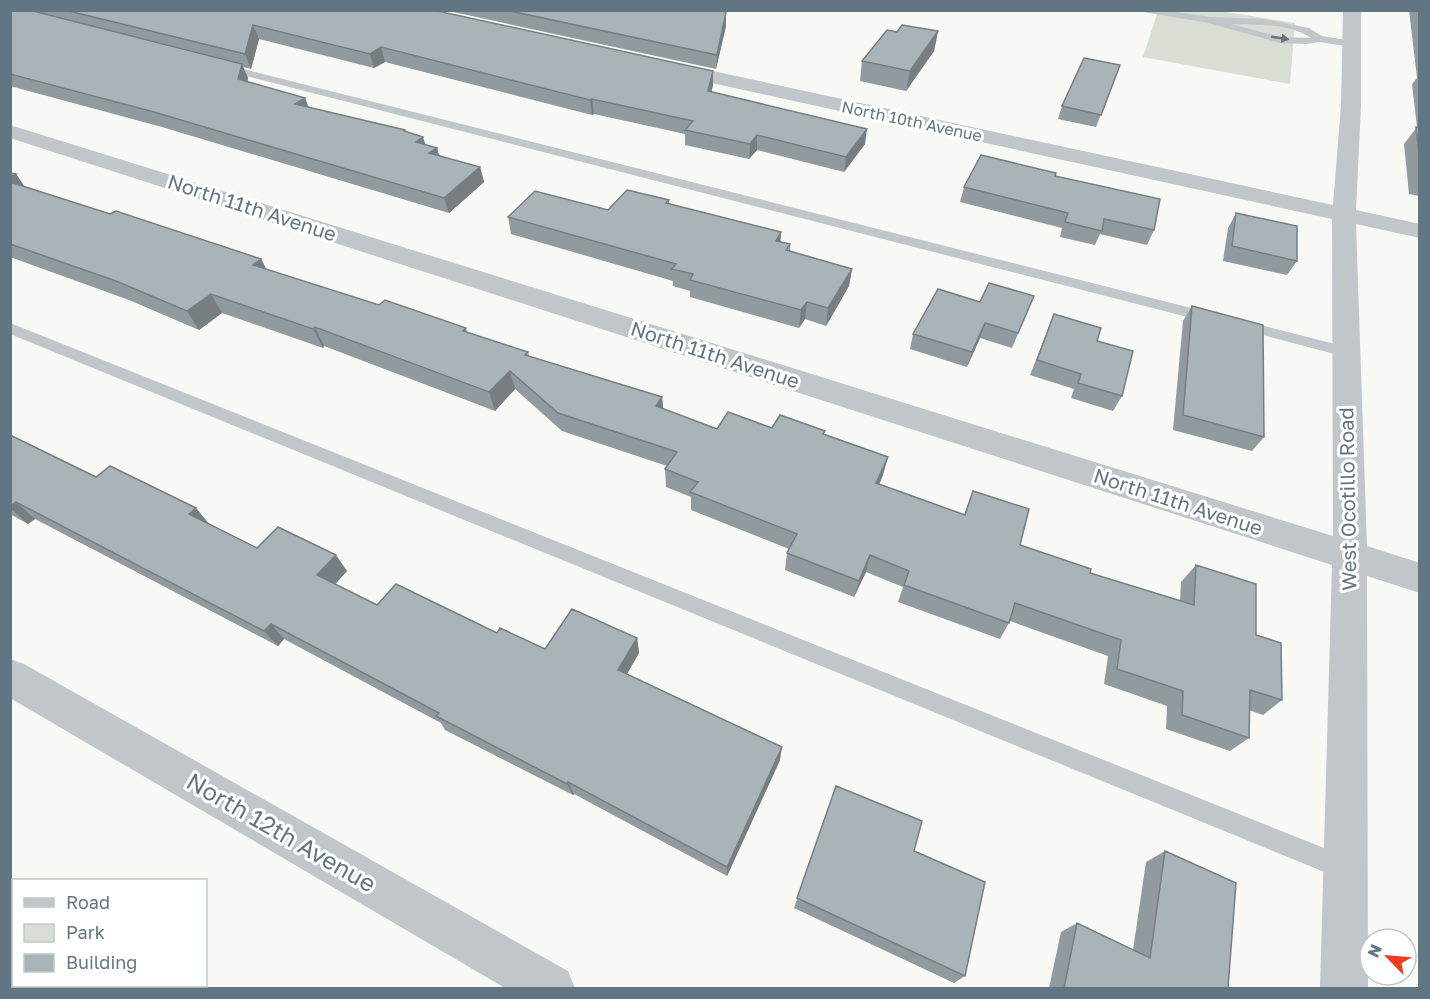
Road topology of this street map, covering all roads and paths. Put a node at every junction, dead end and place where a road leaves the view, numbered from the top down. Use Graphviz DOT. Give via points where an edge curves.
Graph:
graph roads {
  1 [pos="1135,10"];
  2 [pos="1352,10"];
  3 [pos="1211,20"];
  4 [pos="1258,22"];
  5 [pos="1257,34"];
  6 [pos="1319,39"];
  7 [pos="1352,44"];
  8 [pos="204,62"];
  9 [pos="649,64"];
  10 [pos="10,131"];
  11 [pos="1344,215"];
  12 [pos="1419,231"];
  13 [pos="10,328"];
  14 [pos="1346,352"];
  15 [pos="1350,557"];
  16 [pos="1419,578"];
  17 [pos="10,677"];
  18 [pos="1346,869"];
  19 [pos="551,988"];
  20 [pos="1344,988"];
  1 -- 3 [label="lane"];
  2 -- 7 [label="street, West Ocotillo Road"];
  3 -- 4 [label="lane"];
  3 -- 5 [label="lane"];
  4 -- 5 [label="lane"];
  4 -- 6 [label="lane" via="1306,30"];
  5 -- 6 [label="lane, one-way" via="1308,43"];
  6 -- 7 [label="lane"];
  7 -- 11 [label="street, West Ocotillo Road"];
  8 -- 14 [label="lane"];
  9 -- 11 [label="street, North 10th Avenue"];
  10 -- 15 [label="street, North 11th Avenue"];
  11 -- 12 [label="street, North 10th Avenue"];
  11 -- 14 [label="street, West Ocotillo Road"];
  13 -- 18 [label="lane"];
  14 -- 15 [label="street, West Ocotillo Road"];
  15 -- 16 [label="street, North 11th Avenue"];
  15 -- 18 [label="street, West Ocotillo Road"];
  17 -- 19 [label="street, North 12th Avenue"];
  18 -- 20 [label="street, West Ocotillo Road"];
}
